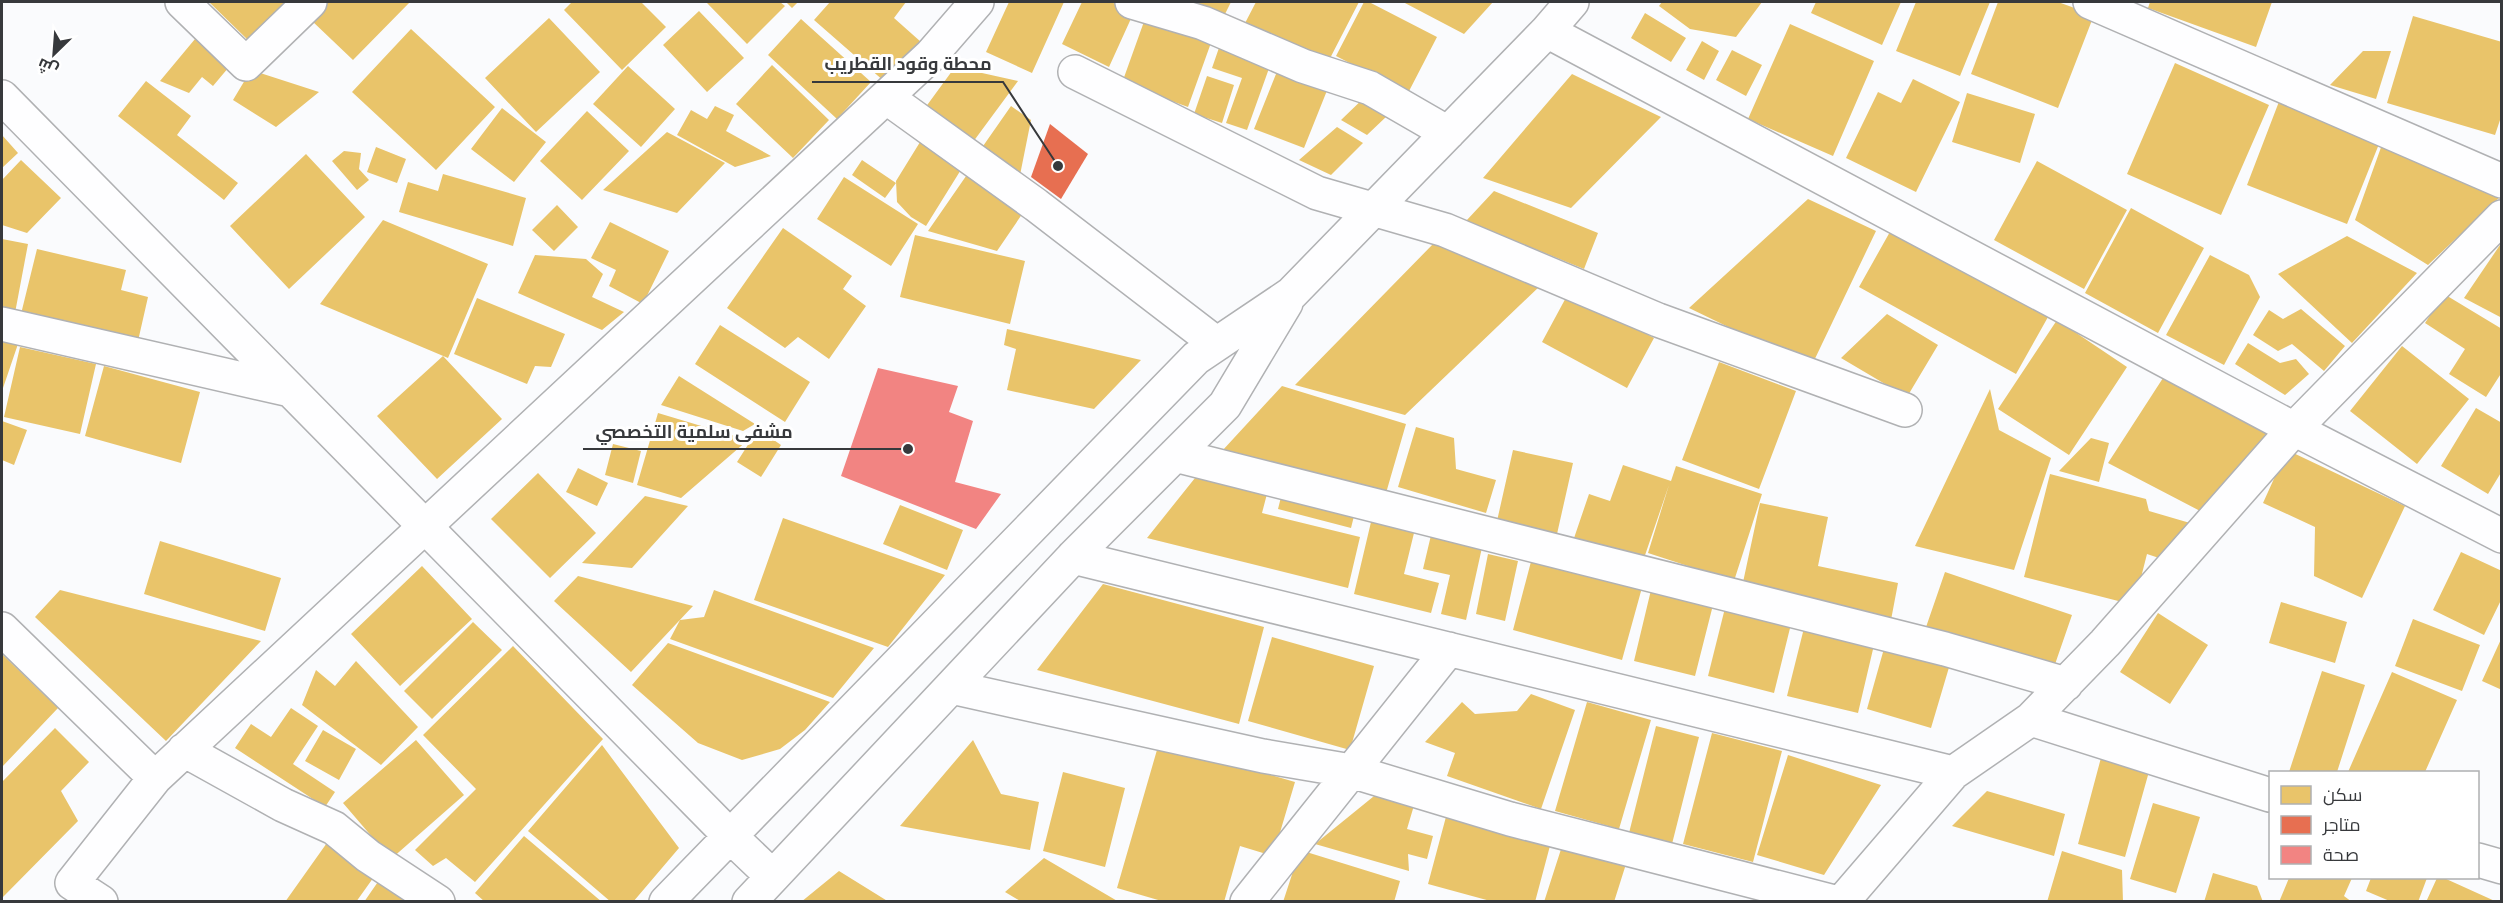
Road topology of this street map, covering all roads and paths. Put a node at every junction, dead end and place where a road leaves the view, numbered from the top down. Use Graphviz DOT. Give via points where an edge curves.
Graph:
graph roads {
  1 [pos="182,2"];
  2 [pos="310,2"];
  3 [pos="977,2"];
  4 [pos="1132,2"];
  5 [pos="1572,2"];
  6 [pos="2090,2"];
  7 [pos="1547,31"];
  8 [pos="1076,72"];
  9 [pos="2,97"];
  10 [pos="886,98"];
  11 [pos="1448,133"];
  12 [pos="2502,181"];
  13 [pos="1373,210"];
  14 [pos="2502,217"];
  15 [pos="1292,294"];
  16 [pos="2,324"];
  17 [pos="1217,344"];
  18 [pos="290,390"];
  19 [pos="1905,410"];
  20 [pos="2294,429"];
  21 [pos="1175,455"];
  22 [pos="425,527"];
  23 [pos="2502,536"];
  24 [pos="1073,557"];
  25 [pos="2,629"];
  26 [pos="1449,649"];
  27 [pos="2066,684"];
  28 [pos="951,687"];
  29 [pos="2031,719"];
  30 [pos="184,750"];
  31 [pos="1351,771"];
  32 [pos="1953,773"];
  33 [pos="155,778"];
  34 [pos="2269,794"];
  35 [pos="729,835"];
  36 [pos="2479,860"];
  37 [pos="2502,867"];
  38 [pos="772,876"];
  39 [pos="66,892"];
  40 [pos="101,902"];
  41 [pos="438,902"];
  42 [pos="666,902"];
  43 [pos="749,902"];
  44 [pos="1247,902"];
  45 [pos="1834,902"];
  46 [pos="1842,902"];
  1 -- 2 [label="street" via="246,64"];
  3 -- 10 [label="street" via="931,55"];
  4 -- 11 [label="street" via="1203,23 1303,66 1370,88"];
  5 -- 7 [label="street"];
  6 -- 12 [label="street"];
  7 -- 11 [label="street"];
  7 -- 20 [label="street"];
  8 -- 13 [label="street" via="1317,193"];
  9 -- 18 [label="street"];
  10 -- 17 [label="street" via="1036,205"];
  10 -- 22 [label="street"];
  11 -- 13 [label="street"];
  13 -- 15 [label="street"];
  13 -- 19 [label="street" via="1445,230 1659,320"];
  14 -- 20 [label="street"];
  15 -- 17 [label="street"];
  15 -- 21 [label="street" via="1225,405"];
  16 -- 18 [label="street"];
  17 -- 35 [label="street" via="1196,358 1112,442"];
  18 -- 22 [label="street"];
  20 -- 23 [label="street"];
  20 -- 27 [label="street"];
  21 -- 24 [label="street"];
  21 -- 27 [label="street" via="1945,649"];
  22 -- 30 [label="street"];
  22 -- 35 [label="street"];
  24 -- 26 [label="street"];
  24 -- 28 [label="street"];
  25 -- 33 [label="street"];
  26 -- 31 [label="street"];
  26 -- 32 [label="street"];
  27 -- 29 [label="street"];
  28 -- 31 [label="street" via="1263,756"];
  28 -- 38 [label="street"];
  29 -- 32 [label="street"];
  29 -- 34 [label="street"];
  30 -- 33 [label="street"];
  30 -- 41 [label="street" via="283,805 334,828 368,856"];
  31 -- 44 [label="street"];
  31 -- 45 [label="street" via="1510,819"];
  32 -- 46 [label="street"];
  33 -- 39 [label="street"];
  35 -- 38 [label="street"];
  35 -- 42 [label="street"];
  36 -- 37 [label="street"];
  38 -- 43 [label="street"];
  39 -- 40 [label="street"];
}
